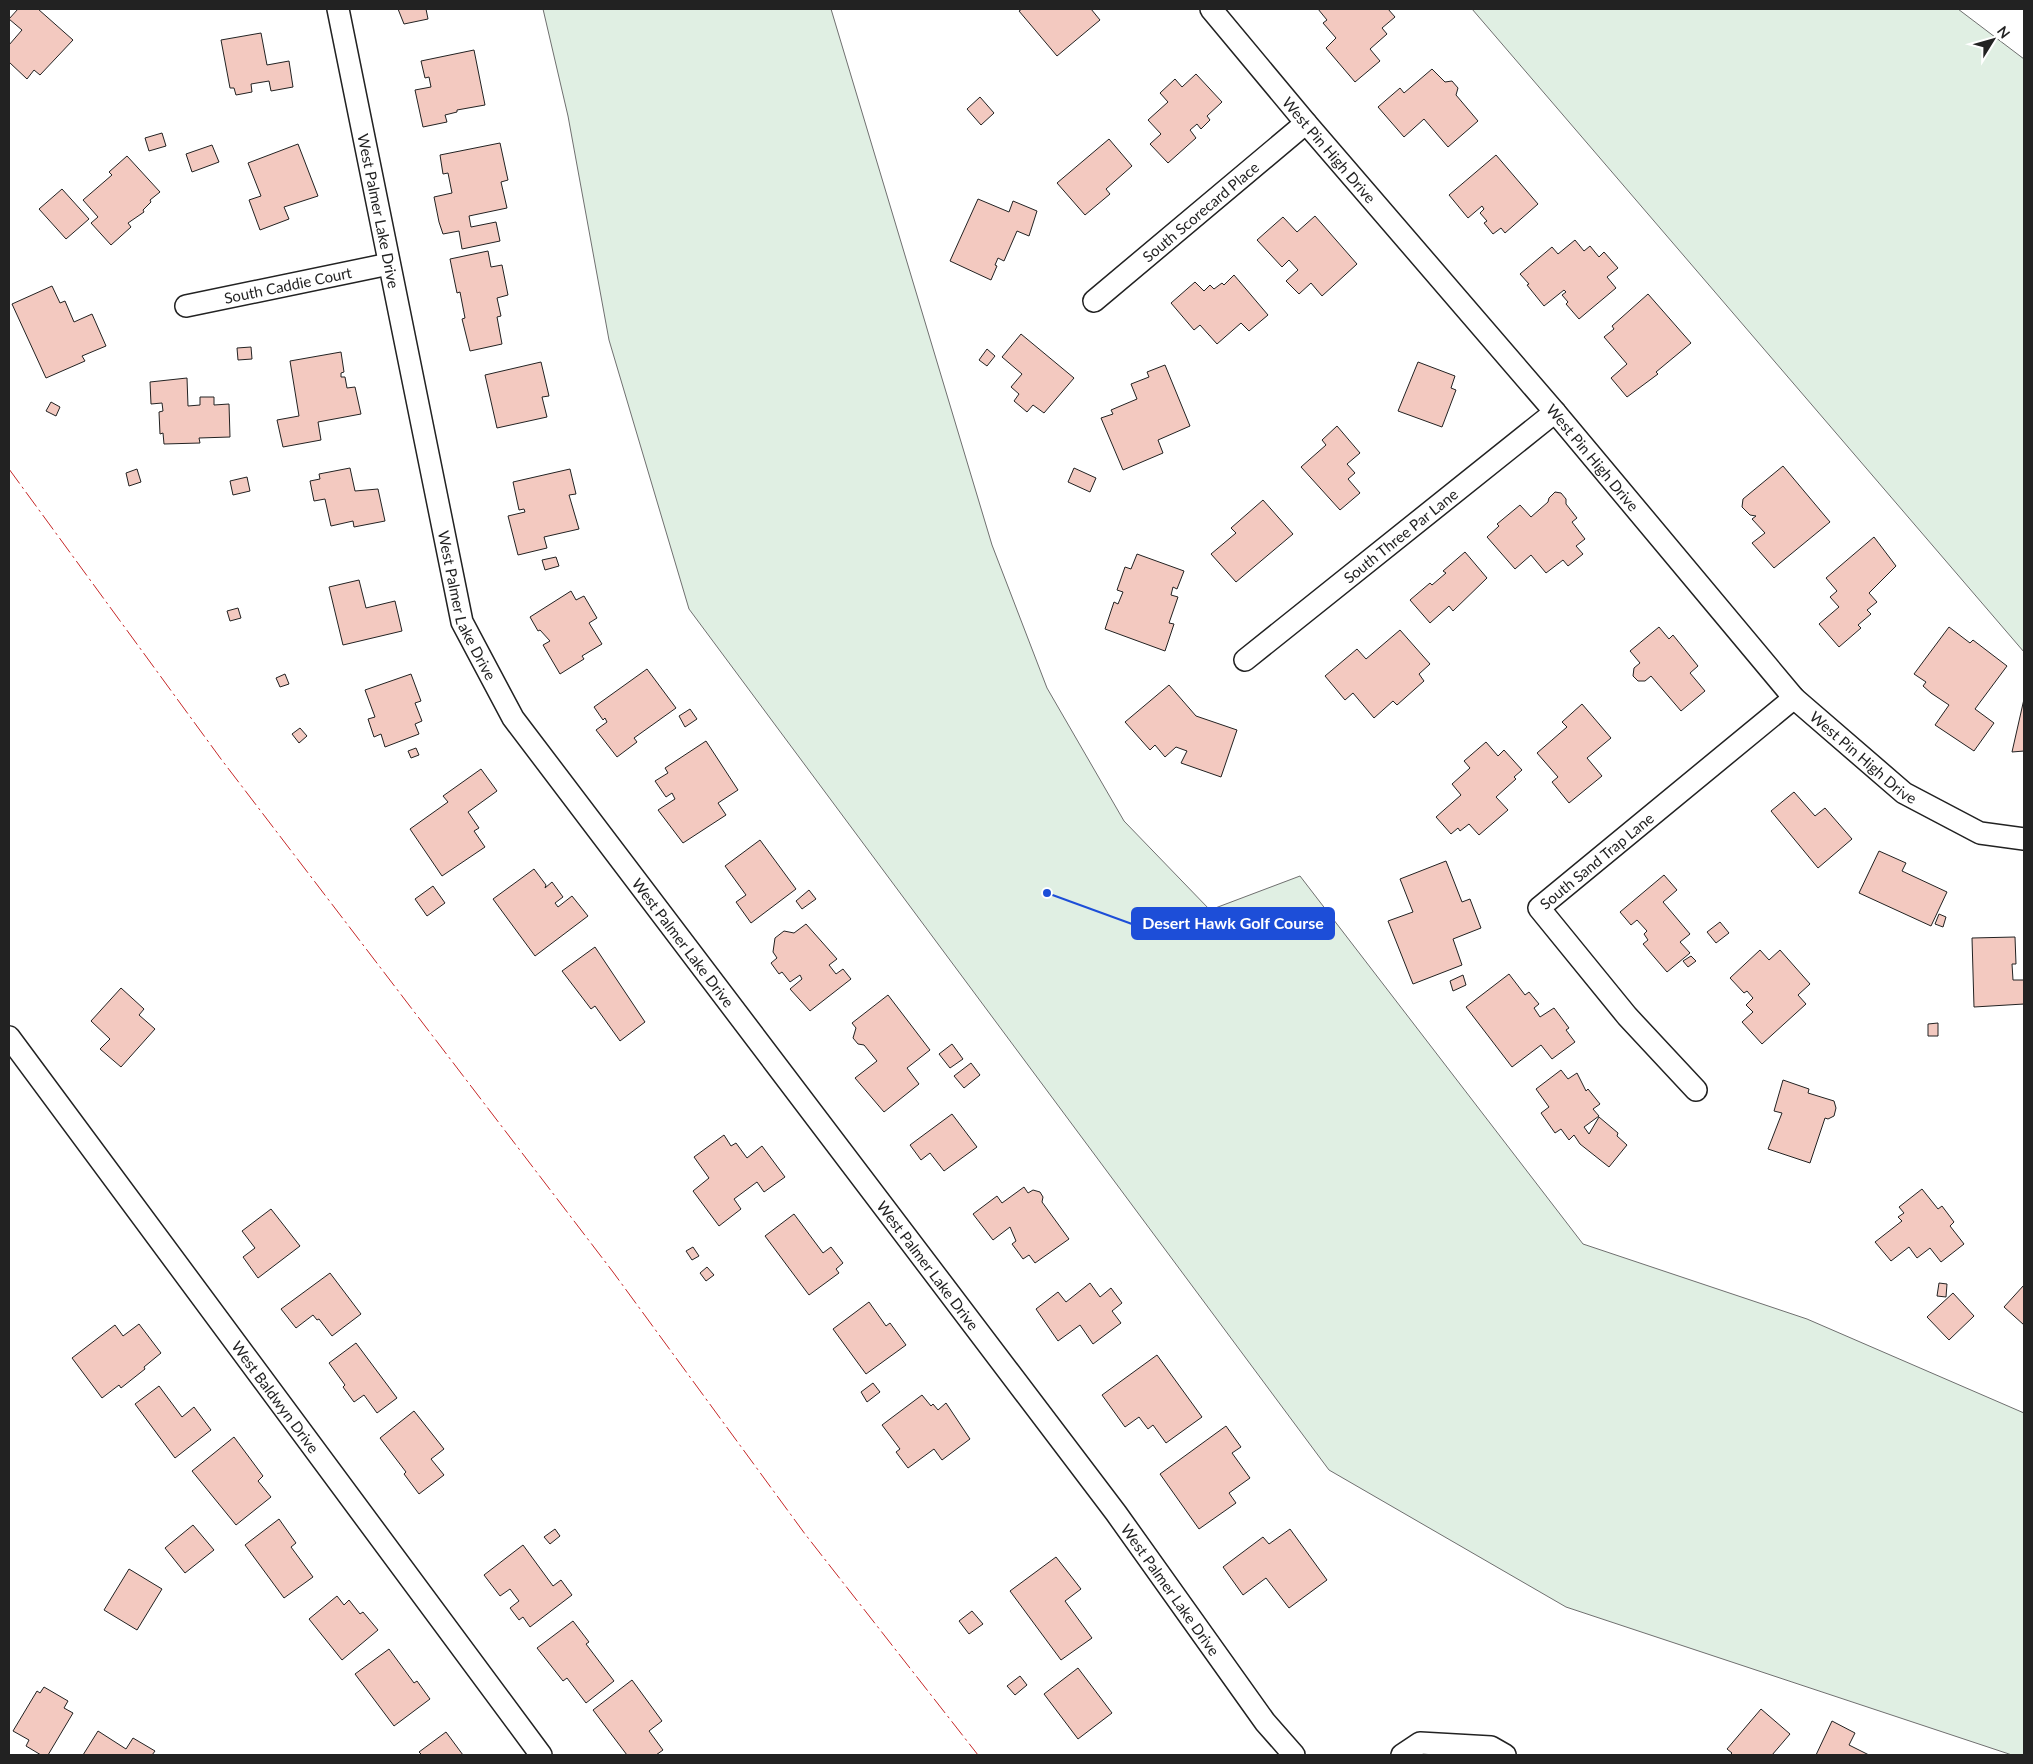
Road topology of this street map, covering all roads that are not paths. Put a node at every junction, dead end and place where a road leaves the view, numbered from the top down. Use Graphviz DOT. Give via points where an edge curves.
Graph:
graph roads {
  1 [pos="338,9"];
  2 [pos="1211,9"];
  3 [pos="1306,123"];
  4 [pos="389,264"];
  5 [pos="1094,301"];
  6 [pos="186,306"];
  7 [pos="1555,412"];
  8 [pos="1245,660"];
  9 [pos="1794,698"];
  10 [pos="2024,839"];
  11 [pos="9,1037"];
  12 [pos="1696,1090"];
  13 [pos="541,1755"];
  14 [pos="1294,1755"];
  15 [pos="1402,1755"];
  16 [pos="1505,1755"];
  1 -- 4 [label="street, West Palmer Lake Drive"];
  2 -- 3 [label="street, West Pin High Drive"];
  3 -- 5 [label="street, South Scorecard Place"];
  3 -- 7 [label="street, West Pin High Drive"];
  4 -- 6 [label="street, South Caddie Court"];
  4 -- 14 [label="street, West Palmer Lake Drive" via="462,622 513,718 1110,1505 1265,1722"];
  7 -- 8 [label="street, South Three Par Lane"];
  7 -- 9 [label="street, West Pin High Drive"];
  9 -- 10 [label="street, West Pin High Drive" via="1904,792 1980,833"];
  9 -- 12 [label="street, South Sand Trap Lane" via="1538,908 1627,1016"];
  11 -- 13 [label="street, West Baldwyn Drive"];
  15 -- 16 [label="street" via="1420,1743 1491,1748"];
}
